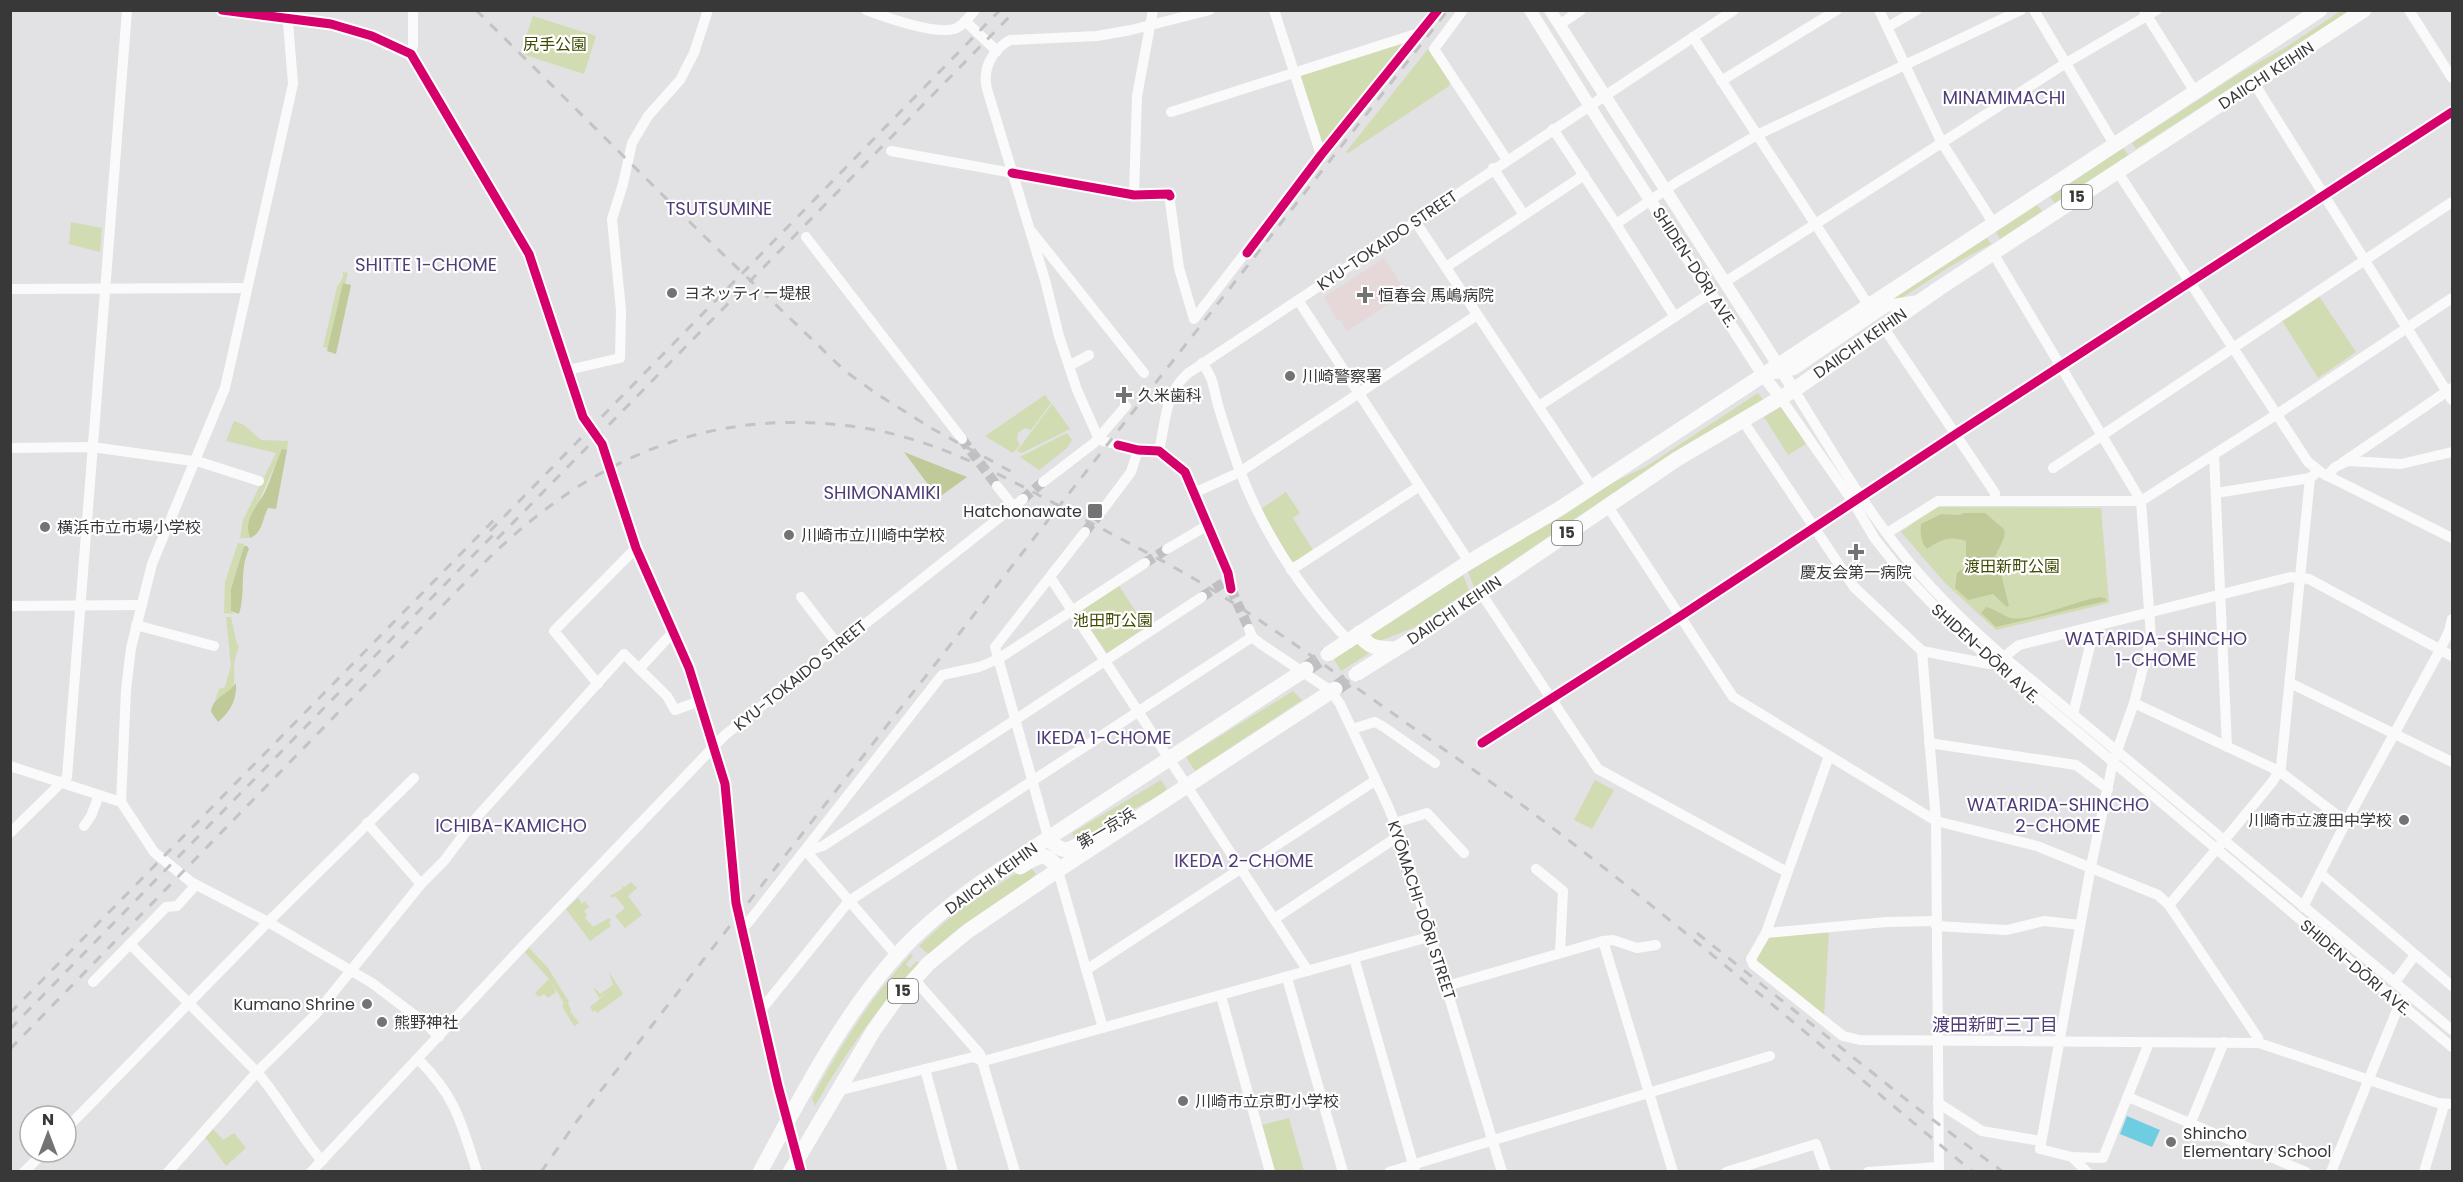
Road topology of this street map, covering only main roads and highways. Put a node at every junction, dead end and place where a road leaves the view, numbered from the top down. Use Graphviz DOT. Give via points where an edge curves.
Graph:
graph roads {
  1 [pos="1530,10"];
  2 [pos="1550,10"];
  3 [pos="2364,10"];
  4 [pos="2312,13"];
  5 [pos="1596,100"];
  6 [pos="1921,300"];
  7 [pos="1780,368"];
  8 [pos="1764,375"];
  9 [pos="1787,394"];
  10 [pos="1353,636"];
  11 [pos="1395,649"];
  12 [pos="1328,654"];
  13 [pos="1303,671"];
  14 [pos="1356,674"];
  15 [pos="1333,690"];
  16 [pos="1053,853"];
  17 [pos="796,1167"];
  18 [pos="760,1172"];
  1 -- 5 [label="main road, SHIDEN-DŌRI AVE."];
  2 -- 5 [label="main road, SHIDEN-DŌRI AVE."];
  3 -- 6 [label="highway, DAIICHI KEIHIN / 15"];
  4 -- 7 [label="highway, DAIICHI KEIHIN / 15"];
  5 -- 7 [label="main road, SHIDEN-DŌRI AVE." via="1666,192"];
  5 -- 8 [label="main road, SHIDEN-DŌRI AVE." via="1652,201"];
  6 -- 7 [label="main road" via="1886,306 1794,369"];
  6 -- 9 [label="highway, DAIICHI KEIHIN / 15"];
  7 -- 8 [label="highway, DAIICHI KEIHIN / 15"];
  7 -- 9 [label="main road, SHIDEN-DŌRI AVE."];
  8 -- 9 [label="main road, SHIDEN-DŌRI AVE."];
  8 -- 10 [label="highway, DAIICHI KEIHIN / 15"];
  9 -- 11 [label="highway, DAIICHI KEIHIN / 15" via="1677,459"];
  10 -- 11 [label="highway" via="1373,648"];
  10 -- 12 [label="highway, DAIICHI KEIHIN / 15"];
  11 -- 14 [label="highway, DAIICHI KEIHIN / 15"];
  13 -- 16 [label="highway, DAIICHI KEIHIN / 15" via="1065,826"];
  15 -- 16 [label="highway, DAIICHI KEIHIN / 15" via="1168,798"];
  16 -- 17 [label="highway, DAIICHI KEIHIN / 15" via="1043,880 968,931 914,979 874,1030"];
  16 -- 18 [label="highway, DAIICHI KEIHIN / 15" via="980,883 948,907 897,956 832,1044"];
}
